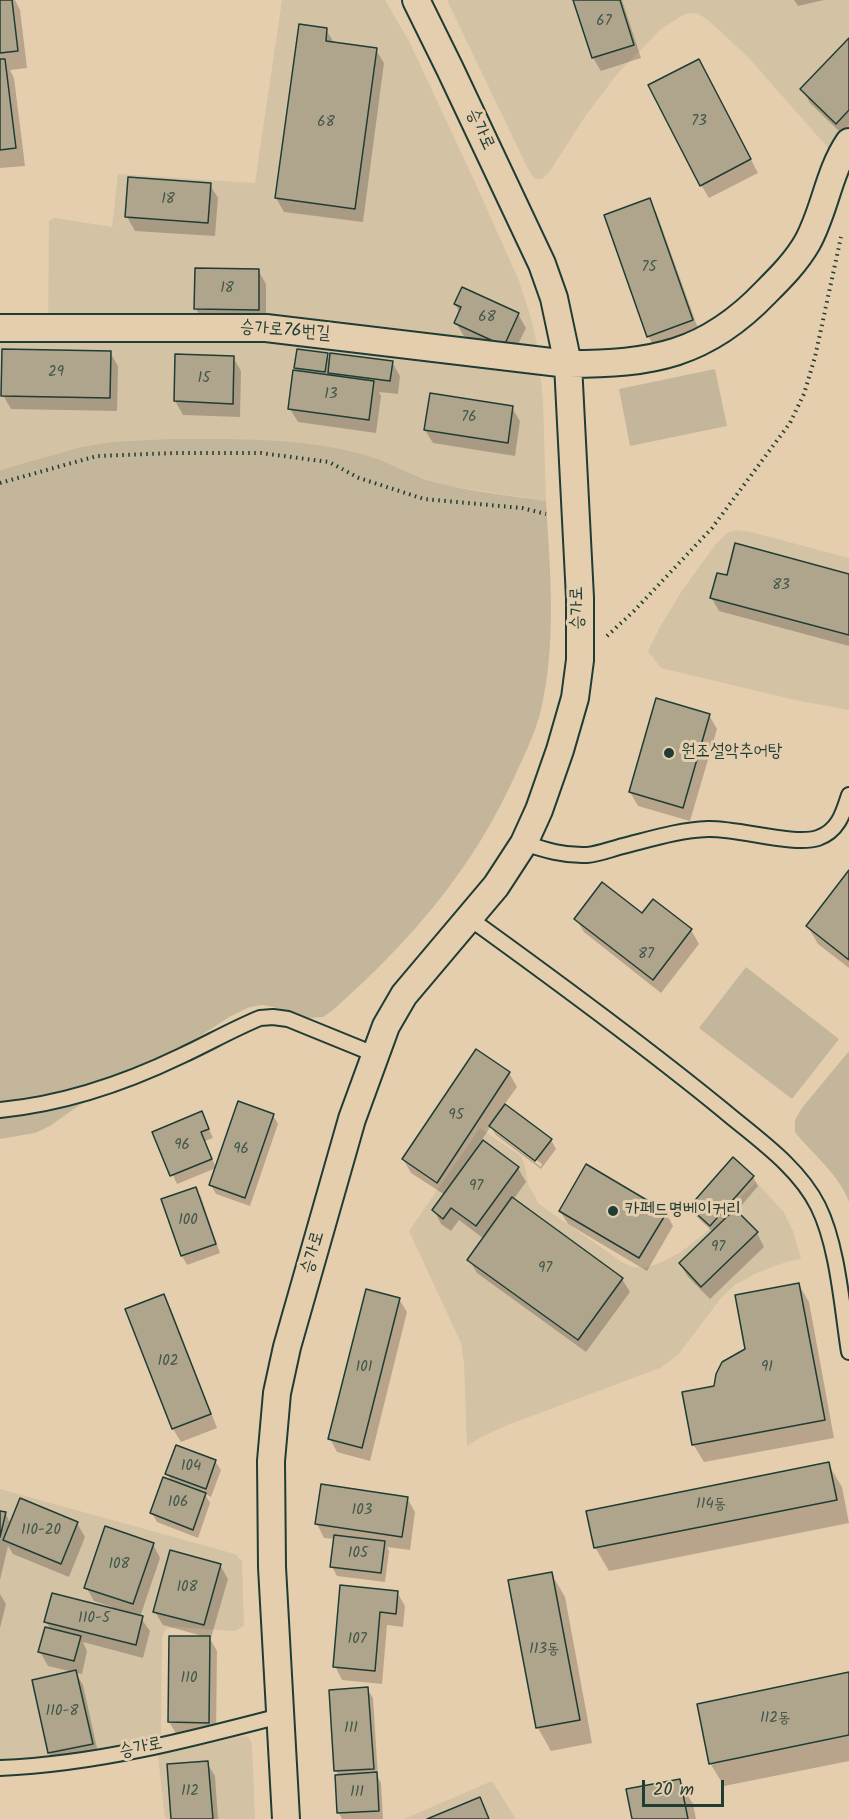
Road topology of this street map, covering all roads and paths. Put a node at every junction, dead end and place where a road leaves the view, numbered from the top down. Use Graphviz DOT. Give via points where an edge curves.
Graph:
graph roads {
  1 [pos="416,0"];
  2 [pos="849,142"];
  3 [pos="843,226"];
  4 [pos="0,328"];
  5 [pos="568,364"];
  6 [pos="0,483"];
  7 [pos="546,514"];
  8 [pos="580,660"];
  9 [pos="849,795"];
  10 [pos="524,843"];
  11 [pos="469,918"];
  12 [pos="374,1054"];
  13 [pos="0,1110"];
  14 [pos="849,1352"];
  15 [pos="280,1716"];
  16 [pos="0,1768"];
  17 [pos="286,1819"];
  1 -- 5 [label="street, 승가로" via="542,264 555,298"];
  2 -- 5 [label="street" via="840,155 807,243 789,269 751,308 717,334 668,356 608,364"];
  3 -- 8 [label="path" via="815,357 790,423 712,528 634,611"];
  4 -- 5 [label="street, 승가로76번길" via="266,328"];
  5 -- 8 [label="street, 승가로"];
  6 -- 7 [label="path" via="97,456 261,453 329,462 359,478 424,499 522,508"];
  8 -- 10 [label="street, 승가로" via="560,750"];
  9 -- 10 [label="lane" via="839,823 816,838 800,840 708,829 581,855 555,853"];
  10 -- 11 [label="street, 승가로"];
  11 -- 12 [label="street, 승가로" via="405,995"];
  11 -- 14 [label="lane" via="693,1086 785,1163 805,1185 828,1232"];
  12 -- 13 [label="lane" via="288,1019 260,1018 110,1085"];
  12 -- 15 [label="street, 승가로" via="287,1347 277,1393 271,1461"];
  15 -- 16 [label="lane, 승가로" via="95,1759"];
  15 -- 17 [label="street, 승가로"];
}
